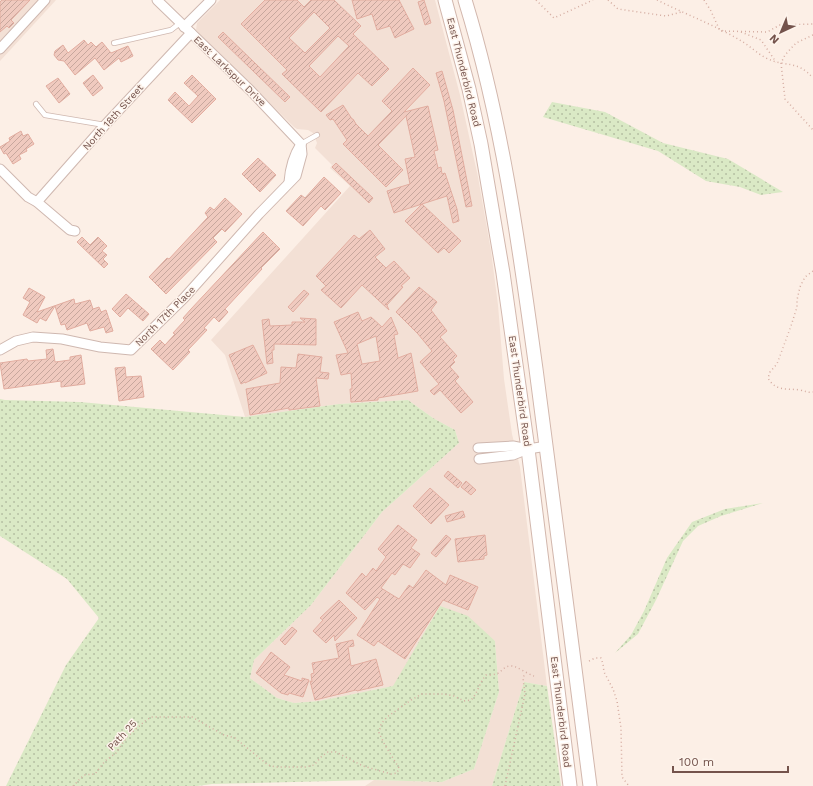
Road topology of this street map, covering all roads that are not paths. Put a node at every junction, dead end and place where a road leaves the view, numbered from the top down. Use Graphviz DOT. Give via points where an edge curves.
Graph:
graph roads {
  1 [pos="45,0"];
  2 [pos="156,0"];
  3 [pos="211,0"];
  4 [pos="445,0"];
  5 [pos="465,0"];
  6 [pos="185,28"];
  7 [pos="114,43"];
  8 [pos="0,49"];
  9 [pos="36,104"];
  10 [pos="105,125"];
  11 [pos="317,135"];
  12 [pos="301,144"];
  13 [pos="0,169"];
  14 [pos="37,202"];
  15 [pos="75,230"];
  16 [pos="0,350"];
  17 [pos="547,446"];
  18 [pos="478,448"];
  19 [pos="528,449"];
  20 [pos="480,459"];
  21 [pos="570,786"];
  22 [pos="590,786"];
  1 -- 8 [label="street"];
  2 -- 6 [label="street, East Larkspur Drive"];
  3 -- 6 [label="street, North 18th Street"];
  4 -- 19 [label="main road, East Thunderbird Road" via="481,144 503,273"];
  5 -- 17 [label="main road, East Thunderbird Road" via="488,82 512,204"];
  6 -- 7 [label="lane"];
  6 -- 10 [label="street, North 18th Street"];
  6 -- 12 [label="street, East Larkspur Drive" via="250,90"];
  9 -- 10 [label="lane" via="45,115"];
  10 -- 14 [label="street, North 18th Street"];
  11 -- 12 [label="lane"];
  12 -- 16 [label="street, North 17th Place" via="294,154 289,182 184,298 131,350 33,336 16,341"];
  13 -- 14 [label="street" via="28,197"];
  14 -- 15 [label="street" via="70,230"];
  17 -- 19 [label="street"];
  17 -- 22 [label="main road, East Thunderbird Road"];
  18 -- 19 [label="street" via="513,446"];
  19 -- 20 [label="street" via="512,455"];
  19 -- 21 [label="main road, East Thunderbird Road"];
}
